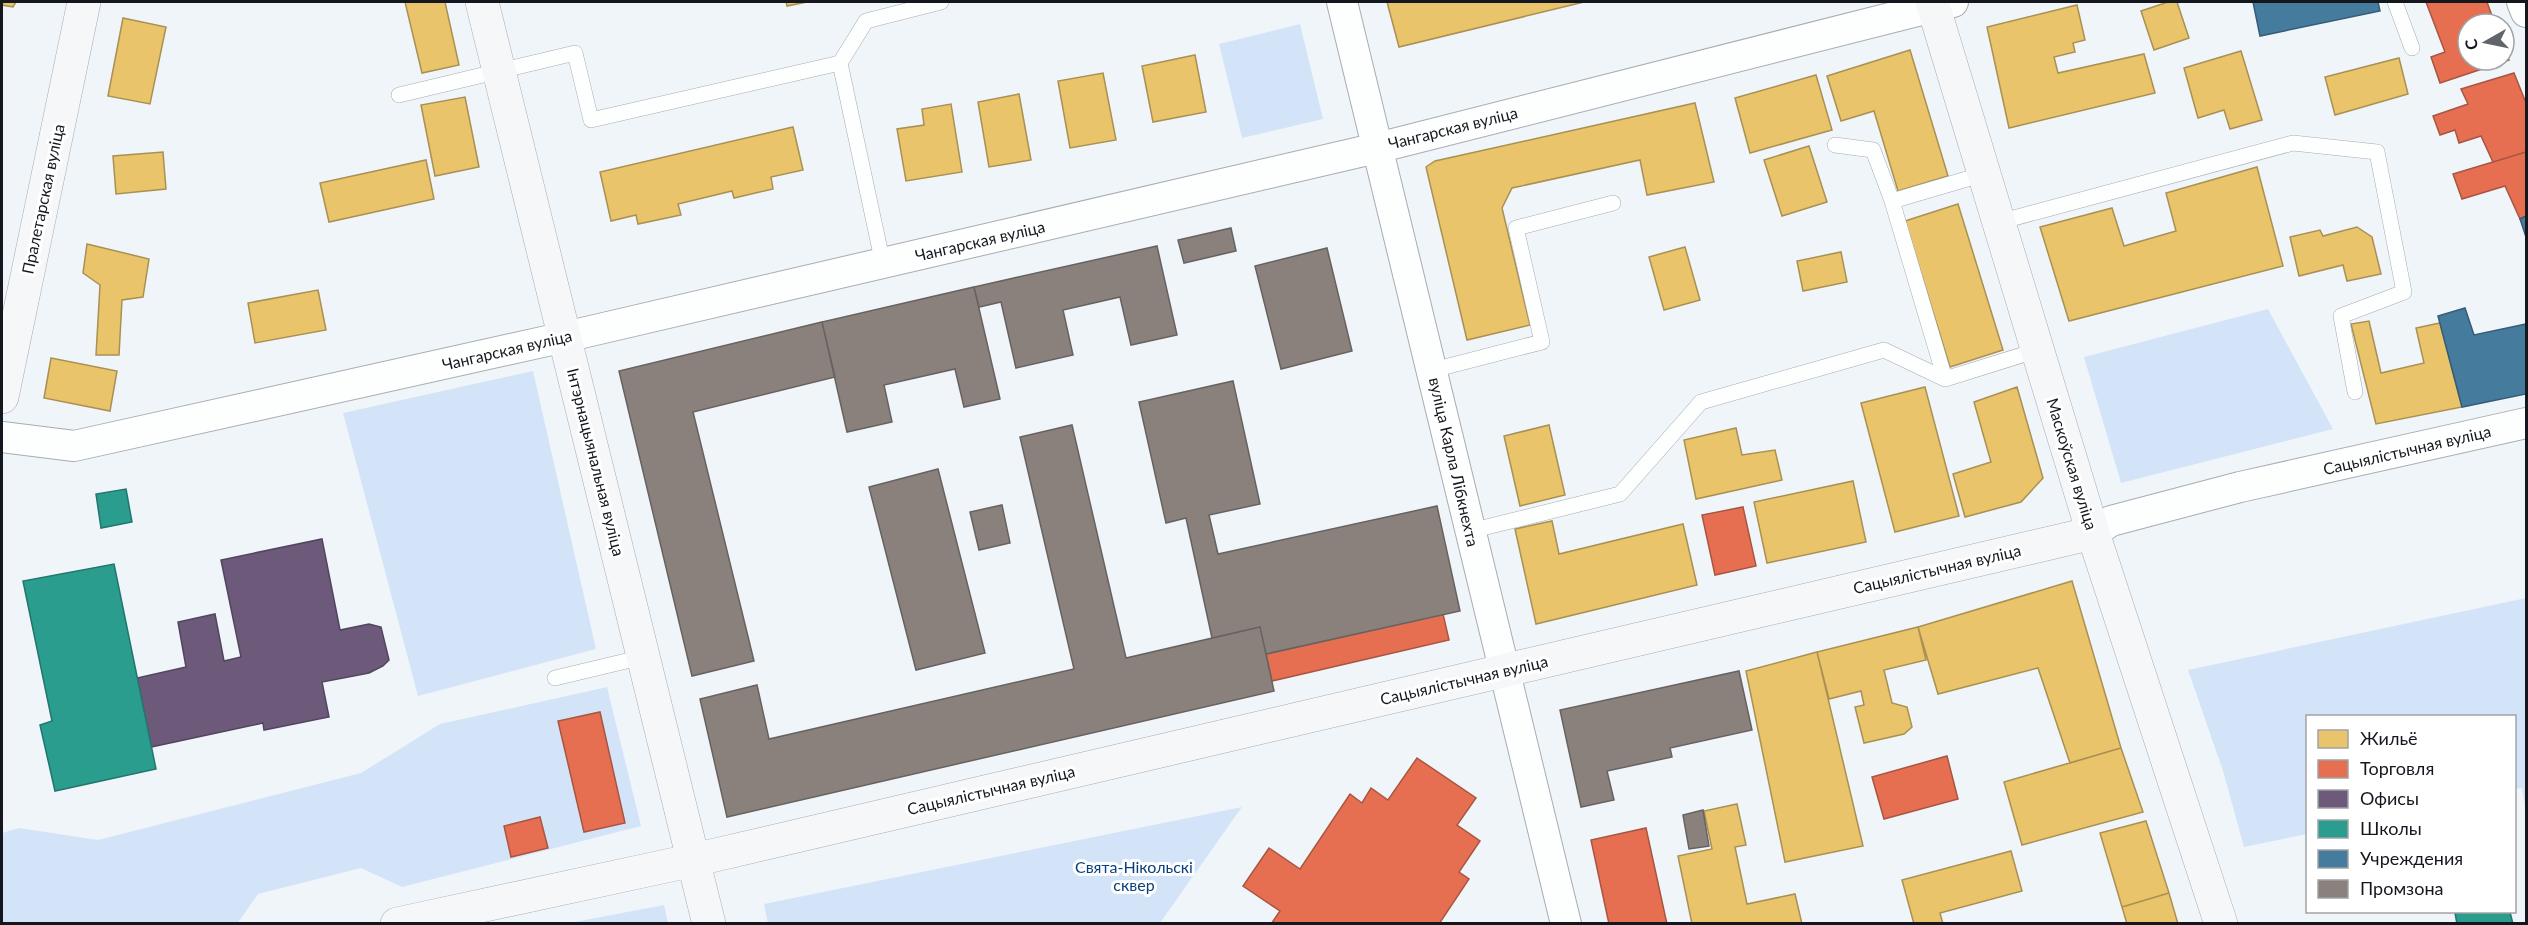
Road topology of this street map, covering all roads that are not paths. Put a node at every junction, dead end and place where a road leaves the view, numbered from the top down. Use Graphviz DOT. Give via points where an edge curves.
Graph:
graph roads {
  1 [pos="84,2"];
  2 [pos="482,2"];
  3 [pos="941,2"];
  4 [pos="1342,2"];
  5 [pos="2395,2"];
  6 [pos="2522,2"];
  7 [pos="1939,3"];
  8 [pos="2526,12"];
  9 [pos="2412,48"];
  10 [pos="840,63"];
  11 [pos="499,70"];
  12 [pos="399,94"];
  13 [pos="1835,145"];
  14 [pos="1377,148"];
  15 [pos="1984,174"];
  16 [pos="1892,201"];
  17 [pos="1613,203"];
  18 [pos="1999,222"];
  19 [pos="883,264"];
  20 [pos="565,338"];
  21 [pos="2038,350"];
  22 [pos="1433,370"];
  23 [pos="1946,379"];
  24 [pos="2355,392"];
  25 [pos="2,397"];
  26 [pos="2526,423"];
  27 [pos="2,437"];
  28 [pos="1470,531"];
  29 [pos="2093,533"];
  30 [pos="644,657"];
  31 [pos="1503,671"];
  32 [pos="555,678"];
  33 [pos="693,860"];
  34 [pos="488,914"];
  35 [pos="397,924"];
  36 [pos="709,924"];
  37 [pos="1566,924"];
  38 [pos="2221,924"];
  1 -- 25 [label="street, Пралетарская вуліца"];
  2 -- 11 [label="street, Інтэрнацыянальная вуліца"];
  3 -- 10 [label="lane" via="866,21"];
  4 -- 14 [label="street, вуліца Карла Лібкнехта"];
  5 -- 9 [label="lane"];
  6 -- 8 [label="street"];
  7 -- 14 [label="street, Чангарская вуліца"];
  7 -- 15 [label="street, Маскоўская вуліца"];
  10 -- 11 [label="lane" via="591,120 575,53"];
  10 -- 19 [label="lane"];
  11 -- 12 [label="lane"];
  11 -- 20 [label="street, Інтэрнацыянальная вуліца"];
  13 -- 16 [label="lane" via="1873,150"];
  14 -- 19 [label="street, Чангарская вуліца"];
  14 -- 22 [label="street, вуліца Карла Лібкнехта"];
  15 -- 16 [label="lane"];
  15 -- 18 [label="street, Маскоўская вуліца"];
  16 -- 23 [label="lane"];
  17 -- 22 [label="lane" via="1516,228 1542,342"];
  18 -- 21 [label="street, Маскоўская вуліца"];
  18 -- 24 [label="lane" via="2293,143 2377,152 2404,292 2341,316"];
  19 -- 20 [label="street, Чангарская вуліца"];
  20 -- 27 [label="street, Чангарская вуліца" via="74,446"];
  20 -- 30 [label="street, Інтэрнацыянальная вуліца"];
  21 -- 23 [label="lane"];
  21 -- 29 [label="street, Маскоўская вуліца"];
  22 -- 28 [label="street, вуліца Карла Лібкнехта"];
  23 -- 28 [label="lane" via="1884,350 1701,402 1620,494"];
  26 -- 29 [label="street, Сацыялістычная вуліца" via="2240,487 2111,521"];
  28 -- 31 [label="street, вуліца Карла Лібкнехта"];
  29 -- 31 [label="street, Сацыялістычная вуліца"];
  29 -- 38 [label="street, Маскоўская вуліца"];
  30 -- 32 [label="lane"];
  30 -- 33 [label="street, Інтэрнацыянальная вуліца"];
  31 -- 33 [label="street, Сацыялістычная вуліца"];
  31 -- 37 [label="street, вуліца Карла Лібкнехта"];
  33 -- 34 [label="street, Сацыялістычная вуліца"];
  33 -- 36 [label="street, Інтэрнацыянальная вуліца"];
  34 -- 35 [label="street, Сацыялістычная вуліца"];
}
